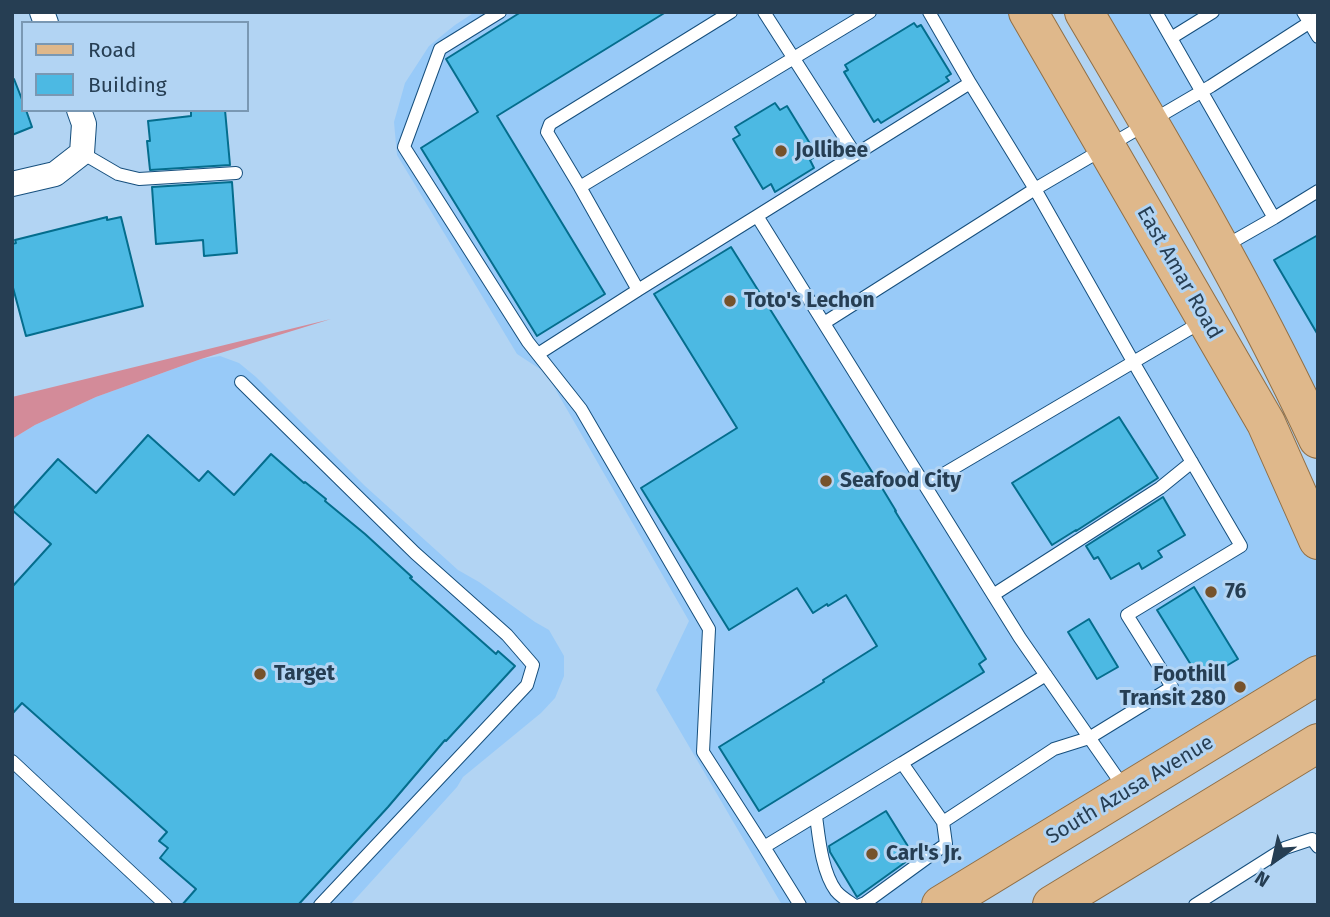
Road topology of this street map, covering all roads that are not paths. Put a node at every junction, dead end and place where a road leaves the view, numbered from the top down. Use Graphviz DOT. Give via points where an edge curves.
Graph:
graph roads {
  1 [pos="500,12"];
  2 [pos="731,12"];
  3 [pos="764,12"];
  4 [pos="870,12"];
  5 [pos="929,12"];
  6 [pos="1028,12"];
  7 [pos="1084,12"];
  8 [pos="1156,12"];
  9 [pos="1213,12"];
  10 [pos="1310,17"];
  11 [pos="1318,37"];
  12 [pos="1171,38"];
  13 [pos="794,58"];
  14 [pos="970,83"];
  15 [pos="1206,88"];
  16 [pos="80,112"];
  17 [pos="1149,121"];
  18 [pos="1106,147"];
  19 [pos="82,153"];
  20 [pos="855,154"];
  21 [pos="236,173"];
  22 [pos="12,184"];
  23 [pos="580,187"];
  24 [pos="1035,188"];
  25 [pos="1318,191"];
  26 [pos="757,216"];
  27 [pos="1274,218"];
  28 [pos="1222,248"];
  29 [pos="638,290"];
  30 [pos="1206,319"];
  31 [pos="824,323"];
  32 [pos="538,354"];
  33 [pos="1133,361"];
  34 [pos="241,382"];
  35 [pos="1317,433"];
  36 [pos="1192,462"];
  37 [pos="925,485"];
  38 [pos="1318,540"];
  39 [pos="993,595"];
  40 [pos="1046,675"];
  41 [pos="1318,675"];
  42 [pos="1089,738"];
  43 [pos="1318,743"];
  44 [pos="12,761"];
  45 [pos="902,763"];
  46 [pos="1127,792"];
  47 [pos="816,816"];
  48 [pos="943,822"];
  49 [pos="764,847"];
  50 [pos="1318,847"];
  51 [pos="166,905"];
  52 [pos="320,905"];
  53 [pos="800,905"];
  54 [pos="855,905"];
  55 [pos="860,905"];
  56 [pos="942,905"];
  57 [pos="1052,905"];
  58 [pos="1195,905"];
  1 -- 32 [label="lane" via="440,49 404,147"];
  2 -- 23 [label="lane" via="550,124 547,132"];
  3 -- 13 [label="lane"];
  4 -- 13 [label="lane"];
  5 -- 14 [label="lane"];
  6 -- 18 [label="main road, East Amar Road"];
  7 -- 17 [label="main road"];
  8 -- 12 [label="lane"];
  9 -- 12 [label="lane"];
  10 -- 11 [label="lane"];
  10 -- 15 [label="lane"];
  12 -- 15 [label="lane"];
  13 -- 20 [label="lane"];
  13 -- 23 [label="lane"];
  14 -- 20 [label="lane"];
  14 -- 24 [label="lane"];
  15 -- 17 [label="lane"];
  15 -- 27 [label="lane"];
  16 -- 19 [label="street" via="84,124"];
  17 -- 18 [label="lane"];
  17 -- 28 [label="main road"];
  18 -- 24 [label="lane"];
  18 -- 30 [label="main road, East Amar Road"];
  19 -- 21 [label="lane" via="118,174 139,179"];
  19 -- 22 [label="street" via="55,174"];
  20 -- 26 [label="lane"];
  23 -- 29 [label="lane"];
  24 -- 31 [label="lane"];
  24 -- 33 [label="lane"];
  25 -- 27 [label="lane"];
  26 -- 29 [label="lane"];
  26 -- 31 [label="lane"];
  27 -- 28 [label="lane"];
  28 -- 35 [label="main road"];
  29 -- 32 [label="lane"];
  30 -- 33 [label="lane"];
  30 -- 38 [label="main road, East Amar Road" via="1266,423"];
  31 -- 37 [label="lane"];
  32 -- 49 [label="lane" via="581,409 709,629 703,752"];
  33 -- 36 [label="lane"];
  33 -- 37 [label="lane"];
  34 -- 52 [label="lane" via="533,665 527,685"];
  36 -- 39 [label="lane" via="1160,488"];
  36 -- 42 [label="lane" via="1241,546 1127,615 1172,687"];
  37 -- 39 [label="lane"];
  39 -- 40 [label="lane"];
  40 -- 42 [label="lane"];
  40 -- 45 [label="lane"];
  41 -- 46 [label="main road, South Azusa Avenue"];
  42 -- 46 [label="lane"];
  42 -- 48 [label="lane" via="1054,749"];
  43 -- 57 [label="main road"];
  44 -- 51 [label="lane"];
  45 -- 47 [label="lane"];
  45 -- 48 [label="lane"];
  46 -- 56 [label="main road, South Azusa Avenue"];
  47 -- 49 [label="lane"];
  47 -- 54 [label="lane" via="822,859 836,891"];
  48 -- 55 [label="lane" via="946,844"];
  49 -- 53 [label="lane"];
  50 -- 58 [label="lane" via="1312,839 1285,848"];
}
